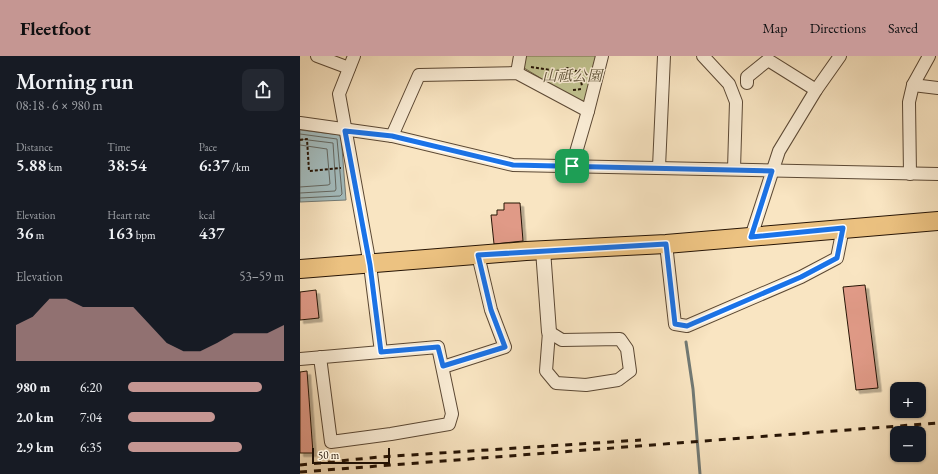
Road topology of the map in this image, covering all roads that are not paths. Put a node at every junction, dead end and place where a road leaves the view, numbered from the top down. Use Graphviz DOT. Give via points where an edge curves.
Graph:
graph roads {
  1 [pos="316,56"];
  2 [pos="354,56"];
  3 [pos="520,56"];
  4 [pos="602,56"];
  5 [pos="664,56"];
  6 [pos="703,56"];
  7 [pos="929,56"];
  8 [pos="835,59"];
  9 [pos="349,68"];
  10 [pos="517,73"];
  11 [pos="747,83"];
  12 [pos="913,85"];
  13 [pos="938,88"];
  14 [pos="816,90"];
  15 [pos="588,111"];
  16 [pos="300,123"];
  17 [pos="345,131"];
  18 [pos="392,136"];
  19 [pos="572,166"];
  20 [pos="659,167"];
  21 [pos="734,168"];
  22 [pos="772,171"];
  23 [pos="910,174"];
  24 [pos="938,174"];
  25 [pos="938,221"];
  26 [pos="843,228"];
  27 [pos="751,237"];
  28 [pos="666,244"];
  29 [pos="543,250"];
  30 [pos="478,255"];
  31 [pos="370,265"];
  32 [pos="300,269"];
  33 [pos="549,332"];
  34 [pos="381,352"];
  35 [pos="320,358"];
  36 [pos="300,359"];
  37 [pos="443,366"];
  1 -- 9 [label="street"];
  2 -- 9 [label="street"];
  3 -- 10 [label="street"];
  4 -- 15 [label="street"];
  5 -- 20 [label="street"];
  6 -- 21 [label="street" via="730,84 736,102"];
  7 -- 12 [label="street"];
  8 -- 14 [label="street"];
  9 -- 17 [label="street" via="339,94"];
  10 -- 15 [label="street"];
  10 -- 18 [label="street" via="419,75"];
  11 -- 14 [label="street" via="747,77 768,60"];
  12 -- 13 [label="street"];
  12 -- 23 [label="street" via="909,102"];
  14 -- 22 [label="street" via="779,151"];
  15 -- 19 [label="street"];
  16 -- 17 [label="street"];
  17 -- 18 [label="street"];
  17 -- 31 [label="street"];
  18 -- 19 [label="street" via="513,165"];
  19 -- 20 [label="street"];
  20 -- 21 [label="street"];
  21 -- 22 [label="street"];
  22 -- 23 [label="street"];
  22 -- 27 [label="street"];
  23 -- 24 [label="street"];
  25 -- 26 [label="main road"];
  26 -- 27 [label="main road"];
  26 -- 28 [label="street" via="837,258 801,277 687,326 675,324"];
  27 -- 28 [label="main road"];
  28 -- 29 [label="main road"];
  29 -- 30 [label="main road"];
  29 -- 33 [label="street"];
  30 -- 31 [label="main road"];
  30 -- 37 [label="street" via="491,310 505,347"];
  31 -- 32 [label="main road"];
  31 -- 34 [label="street"];
  33 -- 33 [label="street" via="562,340 620,339 627,348 630,371 618,380 586,385 556,383 546,371"];
  34 -- 35 [label="street"];
  34 -- 37 [label="street" via="438,347"];
  35 -- 36 [label="street"];
  35 -- 37 [label="street" via="331,442 449,424 452,414"];
}
